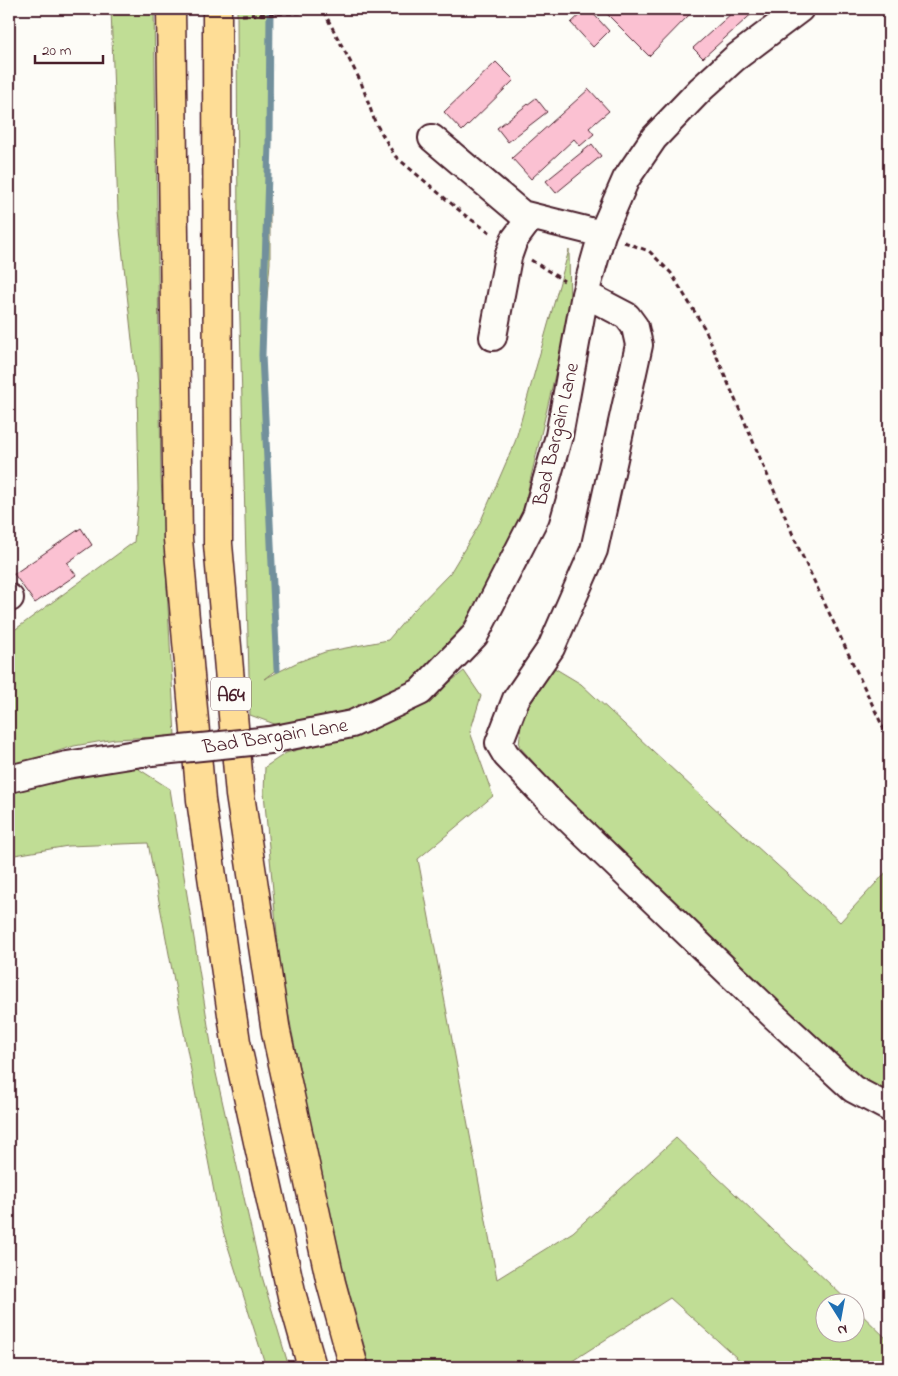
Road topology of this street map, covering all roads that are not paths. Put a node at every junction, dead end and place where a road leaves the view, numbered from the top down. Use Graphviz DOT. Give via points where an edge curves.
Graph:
graph roads {
  1 [pos="171,9"];
  2 [pos="800,9"];
  3 [pos="225,12"];
  4 [pos="432,138"];
  5 [pos="531,217"];
  6 [pos="602,234"];
  7 [pos="585,294"];
  8 [pos="492,338"];
  9 [pos="9,779"];
  10 [pos="889,1108"];
  11 [pos="312,1367"];
  12 [pos="354,1367"];
  1 -- 11 [label="highway, A64" via="178,539 201,800 236,1042 292,1296"];
  2 -- 6 [label="lane, Bad Bargain Lane" via="736,58 654,138 626,179"];
  3 -- 12 [label="highway, A64" via="218,544 240,795 276,1032 331,1283"];
  4 -- 5 [label="lane" via="522,214"];
  5 -- 6 [label="lane"];
  5 -- 8 [label="lane" via="514,240 508,257"];
  6 -- 7 [label="lane, Bad Bargain Lane"];
  7 -- 9 [label="lane, Bad Bargain Lane, bridge" via="559,436 536,516 476,635 420,692 352,724 270,740 67,765"];
  7 -- 10 [label="lane" via="627,316 635,327 639,345 594,550 552,648 516,699 499,743 506,755 552,803 774,1016 853,1089"];
}
